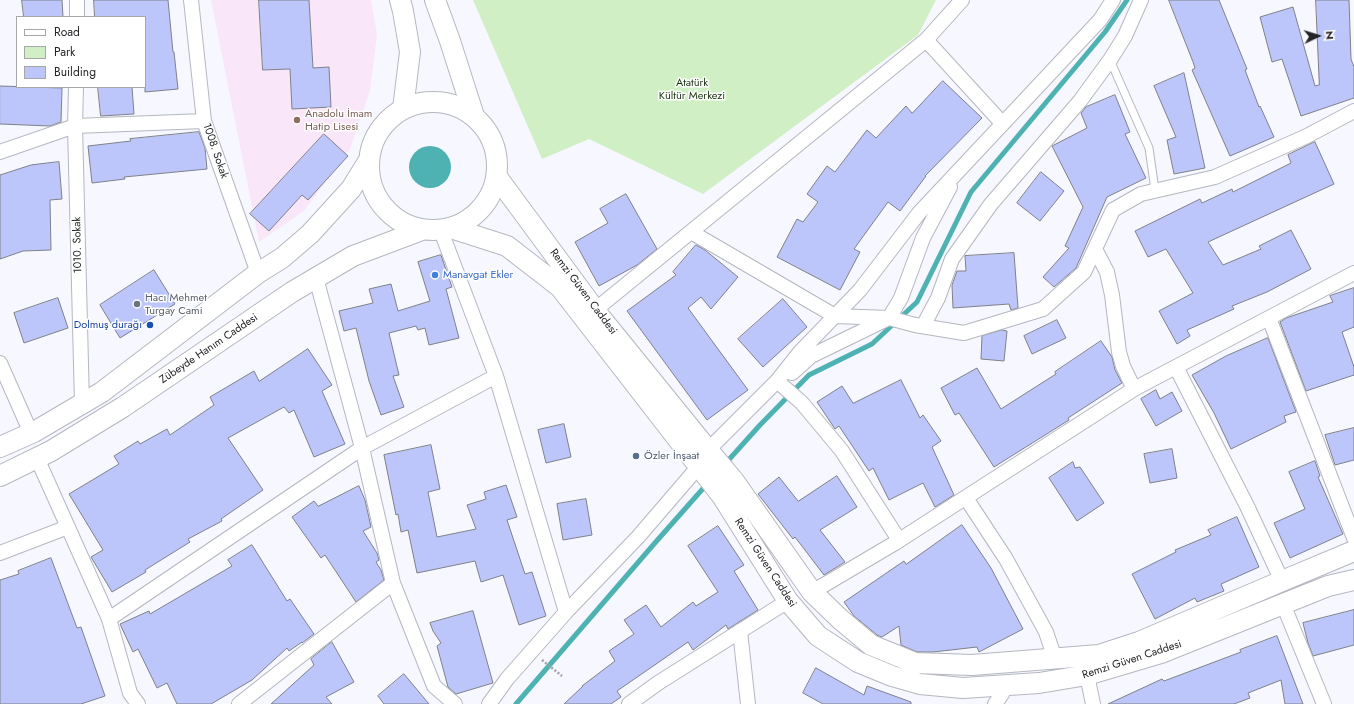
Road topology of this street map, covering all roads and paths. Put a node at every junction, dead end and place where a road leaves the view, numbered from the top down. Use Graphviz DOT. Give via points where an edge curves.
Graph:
graph roads {
  1 [pos="77,0"];
  2 [pos="191,0"];
  3 [pos="400,0"];
  4 [pos="435,0"];
  5 [pos="962,0"];
  6 [pos="1113,0"];
  7 [pos="1141,0"];
  8 [pos="77,16"];
  9 [pos="926,40"];
  10 [pos="1110,60"];
  11 [pos="76,88"];
  12 [pos="403,109"];
  13 [pos="1354,111"];
  14 [pos="474,116"];
  15 [pos="204,122"];
  16 [pos="1002,123"];
  17 [pos="75,126"];
  18 [pos="0,152"];
  19 [pos="369,160"];
  20 [pos="959,170"];
  21 [pos="497,177"];
  22 [pos="1155,190"];
  23 [pos="438,230"];
  24 [pos="691,232"];
  25 [pos="1095,249"];
  26 [pos="258,273"];
  27 [pos="1354,273"];
  28 [pos="316,278"];
  29 [pos="595,310"];
  30 [pos="835,316"];
  31 [pos="890,318"];
  32 [pos="1269,318"];
  33 [pos="919,326"];
  34 [pos="0,363"];
  35 [pos="1176,367"];
  36 [pos="496,376"];
  37 [pos="779,380"];
  38 [pos="1134,389"];
  39 [pos="82,404"];
  40 [pos="31,433"];
  41 [pos="0,447"];
  42 [pos="362,448"];
  43 [pos="37,458"];
  44 [pos="707,463"];
  45 [pos="0,476"];
  46 [pos="966,498"];
  47 [pos="68,527"];
  48 [pos="1354,538"];
  49 [pos="899,540"];
  50 [pos="1354,551"];
  51 [pos="0,553"];
  52 [pos="1282,580"];
  53 [pos="1354,580"];
  54 [pos="393,583"];
  55 [pos="812,592"];
  56 [pos="788,601"];
  57 [pos="1283,604"];
  58 [pos="566,612"];
  59 [pos="109,619"];
  60 [pos="740,631"];
  61 [pos="532,651"];
  62 [pos="1055,659"];
  63 [pos="1087,675"];
  64 [pos="562,676"];
  65 [pos="1005,685"];
  66 [pos="138,704"];
  67 [pos="239,704"];
  68 [pos="455,704"];
  69 [pos="489,704"];
  70 [pos="629,704"];
  71 [pos="748,704"];
  72 [pos="995,704"];
  73 [pos="1093,704"];
  74 [pos="1324,704"];
  1 -- 8 [label="street"];
  2 -- 15 [label="street, 1008. Sokak"];
  3 -- 12 [label="main road" via="410,52"];
  4 -- 14 [label="main road"];
  5 -- 9 [label="street"];
  6 -- 16 [label="street" via="1100,20"];
  7 -- 10 [label="street" via="1125,36"];
  9 -- 16 [label="street"];
  9 -- 24 [label="street"];
  10 -- 22 [label="lane" via="1149,148"];
  10 -- 33 [label="street" via="1080,101 990,204 952,259 938,298"];
  11 -- 17 [label="street, 1010. Sokak"];
  12 -- 14 [label="main road" via="432,101 461,108"];
  12 -- 19 [label="main road" via="386,122 374,139"];
  13 -- 22 [label="street" via="1307,136 1215,177"];
  14 -- 21 [label="main road" via="494,143 498,160"];
  15 -- 17 [label="street"];
  15 -- 26 [label="street, 1008. Sokak"];
  16 -- 20 [label="street"];
  17 -- 18 [label="street"];
  17 -- 39 [label="street, 1010. Sokak"];
  19 -- 23 [label="main road" via="370,179 376,197 388,213 404,224"];
  19 -- 26 [label="main road" via="351,189 310,234 282,258"];
  20 -- 30 [label="street" via="919,213 860,290"];
  20 -- 31 [label="street" via="923,238 901,298"];
  21 -- 23 [label="main road" via="484,207 472,219 457,227"];
  21 -- 29 [label="main road, Remzi Güven Caddesi"];
  22 -- 25 [label="street" via="1141,194 1113,210"];
  23 -- 28 [label="main road, Zübeyde Hanım Caddesi" via="353,256"];
  23 -- 36 [label="street"];
  23 -- 44 [label="main road, Remzi Güven Caddesi" via="507,246 560,287"];
  24 -- 29 [label="street"];
  24 -- 30 [label="street"];
  25 -- 33 [label="street" via="1084,272 1043,309 964,333"];
  25 -- 38 [label="street" via="1107,272 1119,352"];
  26 -- 39 [label="main road" via="102,392"];
  27 -- 32 [label="street"];
  28 -- 42 [label="street"];
  28 -- 43 [label="main road, Zübeyde Hanım Caddesi" via="123,407"];
  29 -- 44 [label="main road, Remzi Güven Caddesi"];
  30 -- 31 [label="street"];
  30 -- 37 [label="street" via="800,352"];
  31 -- 33 [label="street"];
  31 -- 37 [label="street" via="811,356 790,375"];
  32 -- 35 [label="street"];
  32 -- 48 [label="street"];
  34 -- 40 [label="street"];
  35 -- 38 [label="street"];
  35 -- 52 [label="street"];
  36 -- 42 [label="street"];
  36 -- 58 [label="street"];
  37 -- 44 [label="street"];
  37 -- 49 [label="street" via="842,451"];
  38 -- 46 [label="street"];
  39 -- 40 [label="main road"];
  40 -- 41 [label="main road"];
  42 -- 54 [label="street"];
  42 -- 59 [label="street"];
  43 -- 45 [label="main road, Zübeyde Hanım Caddesi"];
  43 -- 47 [label="street"];
  44 -- 55 [label="main road, Remzi Güven Caddesi" via="734,481"];
  44 -- 56 [label="main road, Remzi Güven Caddesi" via="722,496"];
  44 -- 58 [label="street"];
  46 -- 49 [label="street"];
  46 -- 62 [label="street" via="1006,559 1046,632"];
  47 -- 51 [label="street"];
  47 -- 59 [label="street"];
  49 -- 55 [label="street"];
  50 -- 52 [label="main road, Remzi Güven Caddesi"];
  52 -- 62 [label="main road, Remzi Güven Caddesi" via="1140,642 1099,655"];
  53 -- 57 [label="main road, Remzi Güven Caddesi" via="1328,586"];
  54 -- 67 [label="street"];
  54 -- 68 [label="street" via="434,686"];
  55 -- 62 [label="main road, Remzi Güven Caddesi" via="871,645 915,663 972,665"];
  56 -- 60 [label="street"];
  56 -- 65 [label="main road, Remzi Güven Caddesi" via="818,636 858,662 892,676 920,684 963,688"];
  57 -- 63 [label="main road, Remzi Güven Caddesi" via="1161,652"];
  57 -- 74 [label="street"];
  58 -- 61 [label="street"];
  59 -- 66 [label="street" via="130,693"];
  60 -- 70 [label="street"];
  60 -- 71 [label="street"];
  61 -- 64 [label="path"];
  61 -- 69 [label="street" via="507,678"];
  63 -- 65 [label="main road, Remzi Güven Caddesi" via="1039,683"];
  63 -- 73 [label="street"];
  65 -- 72 [label="street"];
}
